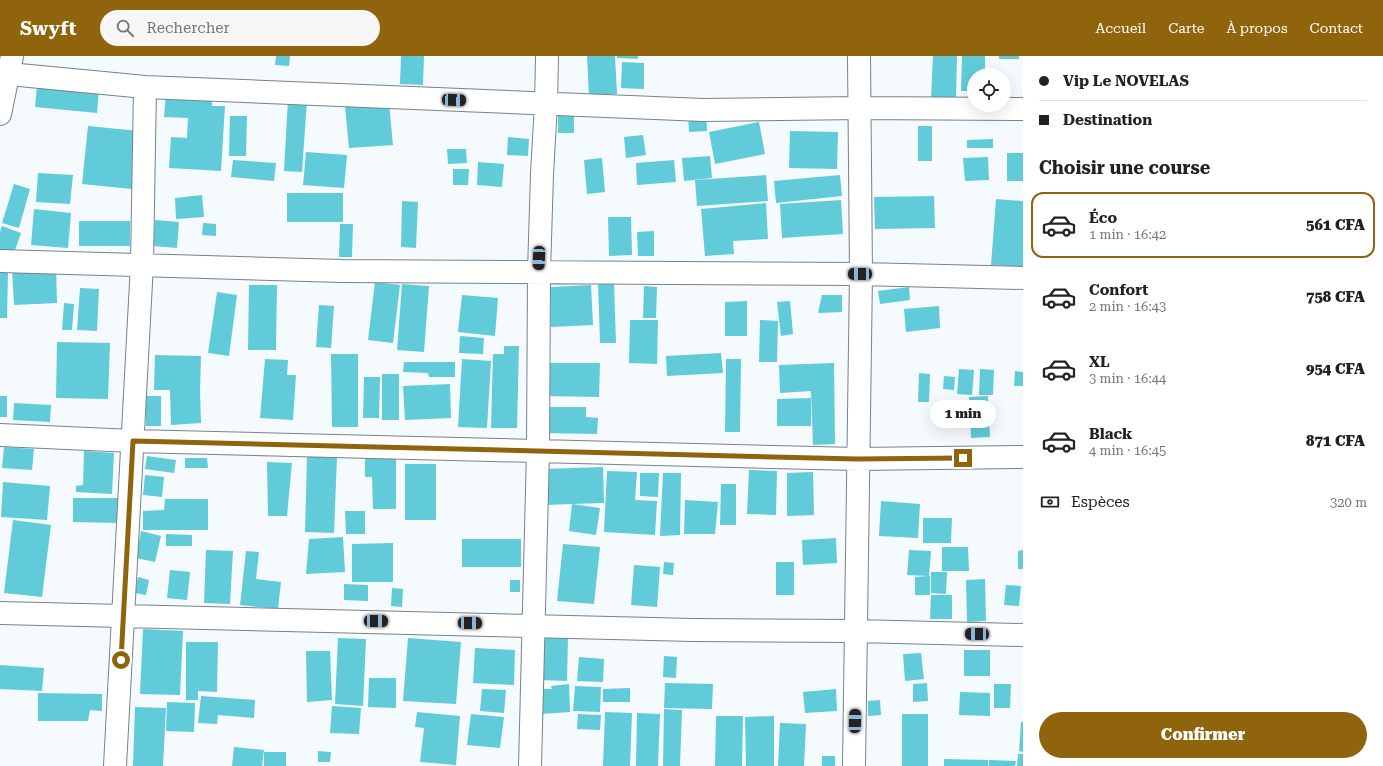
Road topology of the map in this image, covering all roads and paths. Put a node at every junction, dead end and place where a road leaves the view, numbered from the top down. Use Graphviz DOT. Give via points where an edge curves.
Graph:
graph roads {
  1 [pos="548,56"];
  2 [pos="859,56"];
  3 [pos="11,65"];
  4 [pos="145,87"];
  5 [pos="546,104"];
  6 [pos="859,108"];
  7 [pos="1023,109"];
  8 [pos="0,114"];
  9 [pos="0,260"];
  10 [pos="142,264"];
  11 [pos="538,272"];
  12 [pos="860,274"];
  13 [pos="1023,278"];
  14 [pos="0,435"];
  15 [pos="133,441"];
  16 [pos="538,451"];
  17 [pos="1023,457"];
  18 [pos="857,459"];
  19 [pos="0,613"];
  20 [pos="124,615"];
  21 [pos="533,625"];
  22 [pos="856,631"];
  23 [pos="1023,635"];
  24 [pos="115,766"];
  25 [pos="530,766"];
  26 [pos="854,766"];
  1 -- 5 [label="main road"];
  2 -- 6 [label="main road"];
  3 -- 4 [label="main road"];
  3 -- 8 [label="main road"];
  4 -- 5 [label="main road"];
  4 -- 10 [label="main road"];
  5 -- 6 [label="main road" via="703,110"];
  5 -- 11 [label="main road"];
  6 -- 7 [label="main road"];
  6 -- 12 [label="main road"];
  9 -- 10 [label="main road"];
  10 -- 11 [label="main road" via="342,271"];
  10 -- 15 [label="main road"];
  11 -- 12 [label="main road"];
  11 -- 16 [label="main road"];
  12 -- 13 [label="main road"];
  12 -- 18 [label="main road"];
  14 -- 15 [label="main road"];
  15 -- 16 [label="main road"];
  15 -- 20 [label="main road"];
  16 -- 18 [label="main road"];
  16 -- 21 [label="main road"];
  17 -- 18 [label="main road"];
  18 -- 22 [label="main road"];
  19 -- 20 [label="main road"];
  20 -- 21 [label="main road"];
  20 -- 24 [label="main road"];
  21 -- 22 [label="main road" via="693,630"];
  21 -- 25 [label="main road"];
  22 -- 23 [label="main road"];
  22 -- 26 [label="main road"];
}
